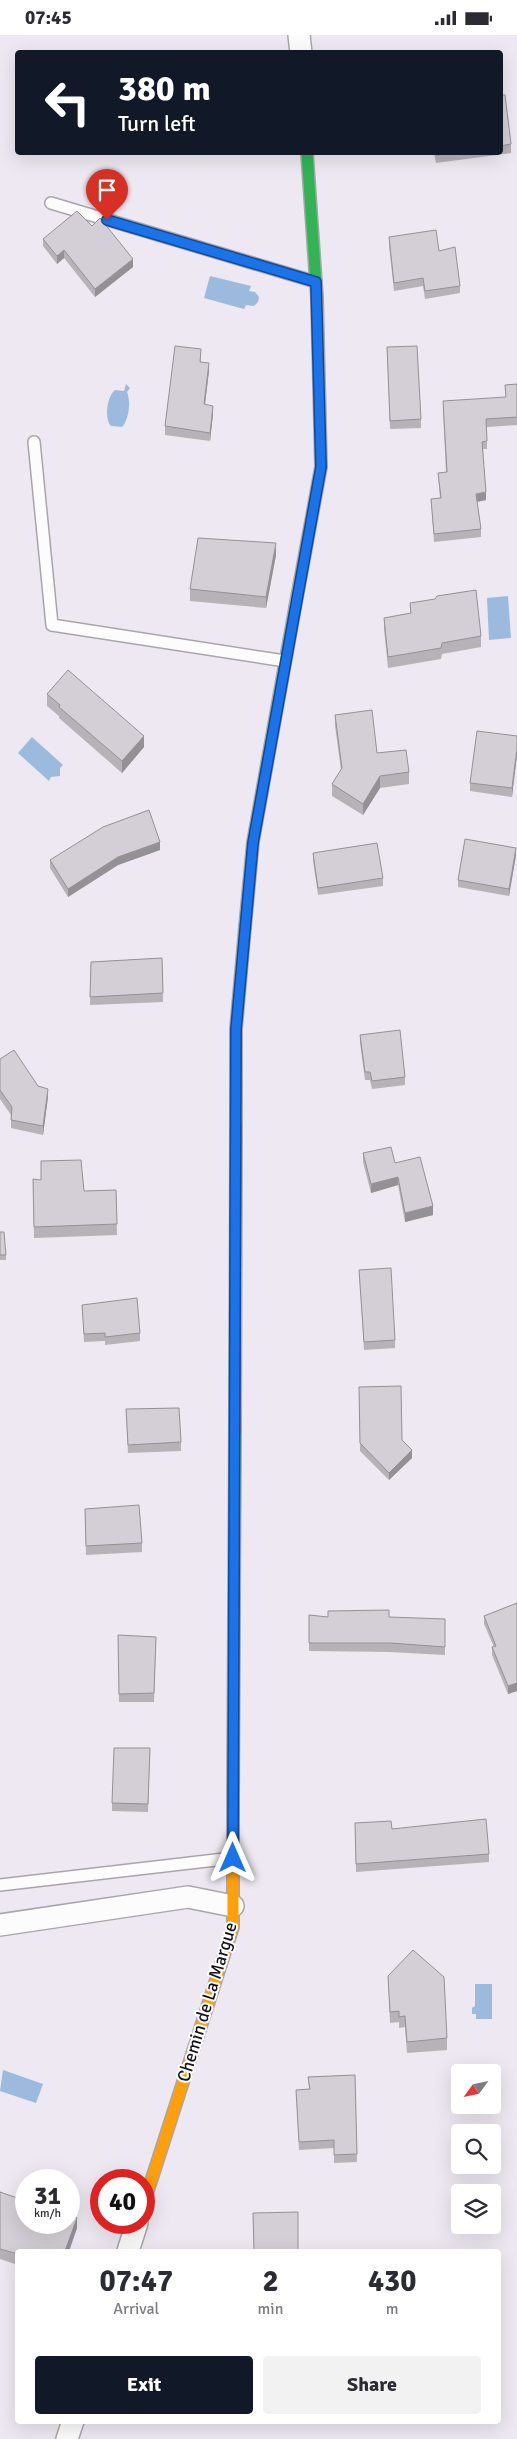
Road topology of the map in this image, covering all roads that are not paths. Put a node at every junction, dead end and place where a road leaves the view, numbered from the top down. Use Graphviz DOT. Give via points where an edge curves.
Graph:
graph roads {
  1 [pos="299,35"];
  2 [pos="300,50"];
  3 [pos="307,155"];
  4 [pos="51,203"];
  5 [pos="316,282"];
  6 [pos="34,442"];
  7 [pos="285,661"];
  8 [pos="233,1858"];
  9 [pos="0,1885"];
  10 [pos="233,1906"];
  11 [pos="0,1925"];
  12 [pos="155,2169"];
  13 [pos="133,2234"];
  14 [pos="129,2249"];
  15 [pos="72,2424"];
  16 [pos="67,2439"];
  1 -- 2 [label="street"];
  3 -- 5 [label="street, Chemin de La Margue"];
  4 -- 5 [label="lane"];
  5 -- 7 [label="street, Chemin de La Margue" via="321,467"];
  6 -- 7 [label="lane" via="52,625"];
  7 -- 8 [label="street, Chemin de La Margue" via="253,843 236,1029"];
  8 -- 9 [label="lane"];
  8 -- 10 [label="street, Chemin de La Margue"];
  10 -- 11 [label="street" via="188,1897"];
  10 -- 12 [label="street, Chemin de La Margue" via="233,1927"];
  13 -- 14 [label="street"];
  15 -- 16 [label="street"];
}
